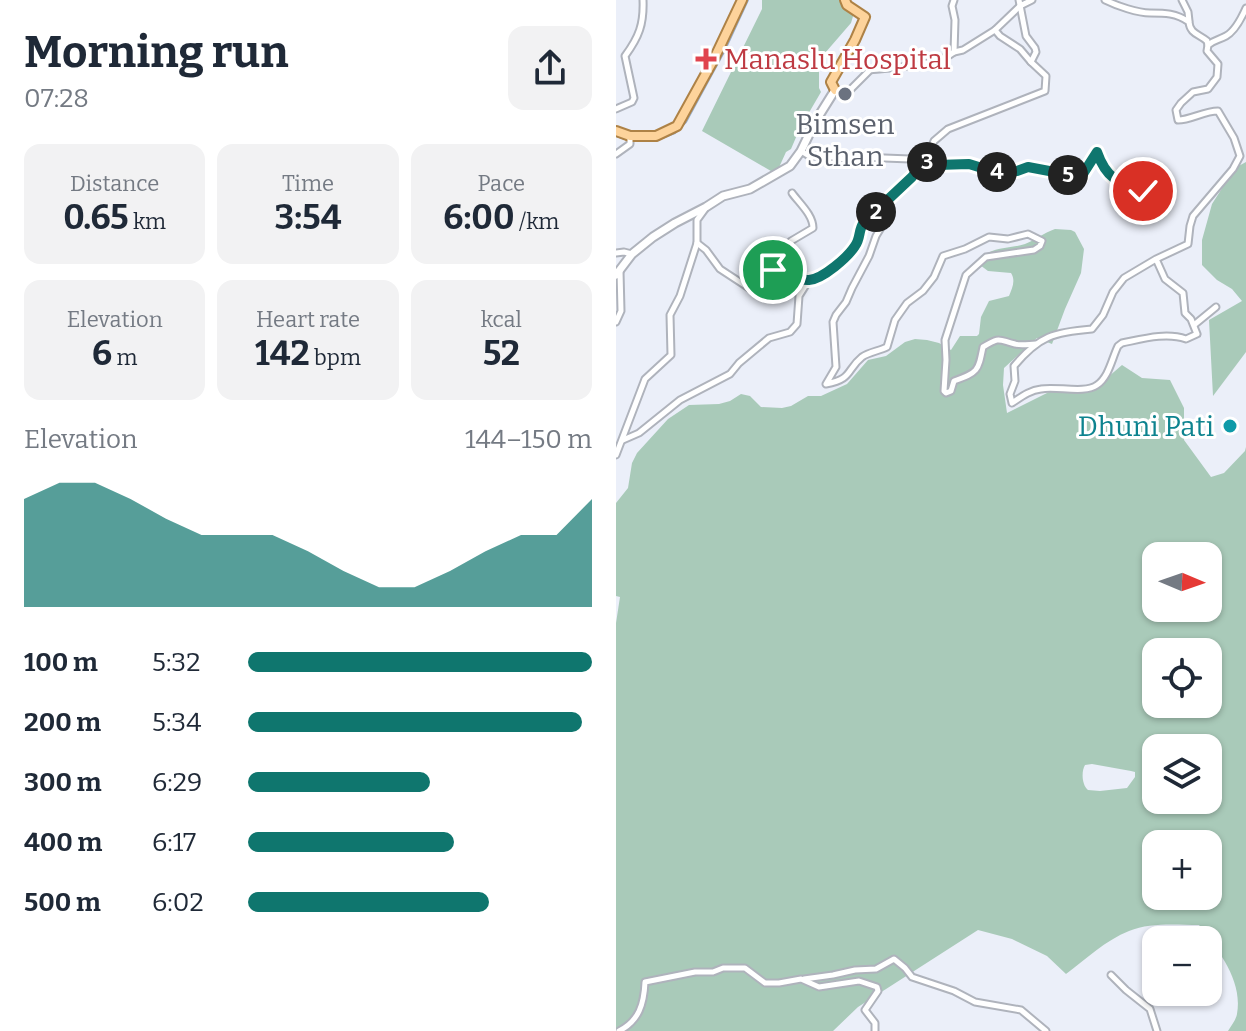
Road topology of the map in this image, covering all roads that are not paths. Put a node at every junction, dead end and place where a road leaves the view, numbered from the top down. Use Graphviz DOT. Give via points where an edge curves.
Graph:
graph roads {
  1 [pos="643,0"];
  2 [pos="742,0"];
  3 [pos="845,0"];
  4 [pos="954,0"];
  5 [pos="1032,0"];
  6 [pos="1105,0"];
  7 [pos="1182,0"];
  8 [pos="1019,3"];
  9 [pos="1246,8"];
  10 [pos="1189,22"];
  11 [pos="995,30"];
  12 [pos="1208,45"];
  13 [pos="954,52"];
  14 [pos="1031,62"];
  15 [pos="835,90"];
  16 [pos="616,109"];
  17 [pos="616,131"];
  18 [pos="630,136"];
  19 [pos="801,151"];
  20 [pos="616,154"];
  21 [pos="924,163"];
  22 [pos="1148,192"];
  23 [pos="792,193"];
  24 [pos="890,199"];
  25 [pos="706,207"];
  26 [pos="697,243"];
  27 [pos="616,253"];
  28 [pos="632,254"];
  29 [pos="1156,259"];
  30 [pos="618,273"];
  31 [pos="771,276"];
  32 [pos="809,280"];
  33 [pos="1216,307"];
  34 [pos="616,322"];
  35 [pos="1194,325"];
  36 [pos="1036,344"];
  37 [pos="622,440"];
  38 [pos="616,455"];
  39 [pos="1111,975"];
  40 [pos="801,979"];
  41 [pos="619,1031"];
  42 [pos="875,1031"];
  43 [pos="1046,1031"];
  44 [pos="1157,1031"];
  1 -- 16 [label="street" via="639,34 625,56 634,98"];
  2 -- 18 [label="main road" via="677,126 656,136"];
  3 -- 15 [label="main road" via="865,17 831,82"];
  4 -- 13 [label="street"];
  5 -- 8 [label="street"];
  6 -- 10 [label="street" via="1121,8 1171,13"];
  7 -- 10 [label="street"];
  8 -- 11 [label="street"];
  8 -- 14 [label="street" via="1026,36 1036,52"];
  9 -- 12 [label="street" via="1230,33"];
  10 -- 12 [label="street"];
  11 -- 13 [label="street"];
  11 -- 14 [label="street"];
  12 -- 29 [label="street" via="1218,64 1217,77 1208,89 1193,92 1181,103 1178,120 1218,111 1240,156 1193,216 1188,244"];
  13 -- 15 [label="street" via="947,58 870,70 848,92"];
  14 -- 21 [label="street" via="1046,76 1045,91 948,129 934,141"];
  15 -- 19 [label="street"];
  17 -- 18 [label="main road"];
  18 -- 20 [label="street" via="630,144"];
  19 -- 21 [label="street" via="805,156"];
  19 -- 25 [label="street" via="772,177"];
  21 -- 22 [label="street" via="969,164 995,172 1028,167 1081,177 1097,152 1114,180"];
  21 -- 24 [label="street"];
  23 -- 31 [label="street" via="813,228 791,241"];
  24 -- 32 [label="street" via="860,227 854,249 833,269"];
  24 -- 36 [label="street" via="861,274 833,322 836,367 826,384 845,378 867,354 887,347 895,320 934,277 943,256 989,237 1028,234 1042,241 1034,250 986,257 966,275 945,340 944,391 974,373 983,347 994,341"];
  25 -- 26 [label="street" via="697,220"];
  25 -- 28 [label="street"];
  26 -- 31 [label="street" via="720,269 749,288"];
  26 -- 37 [label="street" via="670,315 671,355 645,379"];
  27 -- 28 [label="street"];
  28 -- 30 [label="street"];
  29 -- 35 [label="street" via="1165,279 1183,293 1185,313"];
  29 -- 36 [label="street" via="1124,278 1092,329 1055,334"];
  30 -- 34 [label="street" via="621,311"];
  31 -- 32 [label="street"];
  32 -- 37 [label="street" via="790,332 769,338 730,374"];
  33 -- 35 [label="street"];
  35 -- 36 [label="street" via="1197,334 1186,339 1122,343 1099,385 1041,388 1012,403 1014,366"];
  37 -- 38 [label="street"];
  39 -- 44 [label="street" via="1150,1009"];
  40 -- 41 [label="street" via="765,983 745,968 723,968 645,982 639,1016"];
  40 -- 42 [label="street" via="819,987 859,981 877,987 865,1010"];
  40 -- 43 [label="street" via="876,969 894,959 912,977 975,1002 1021,1010"];
}
